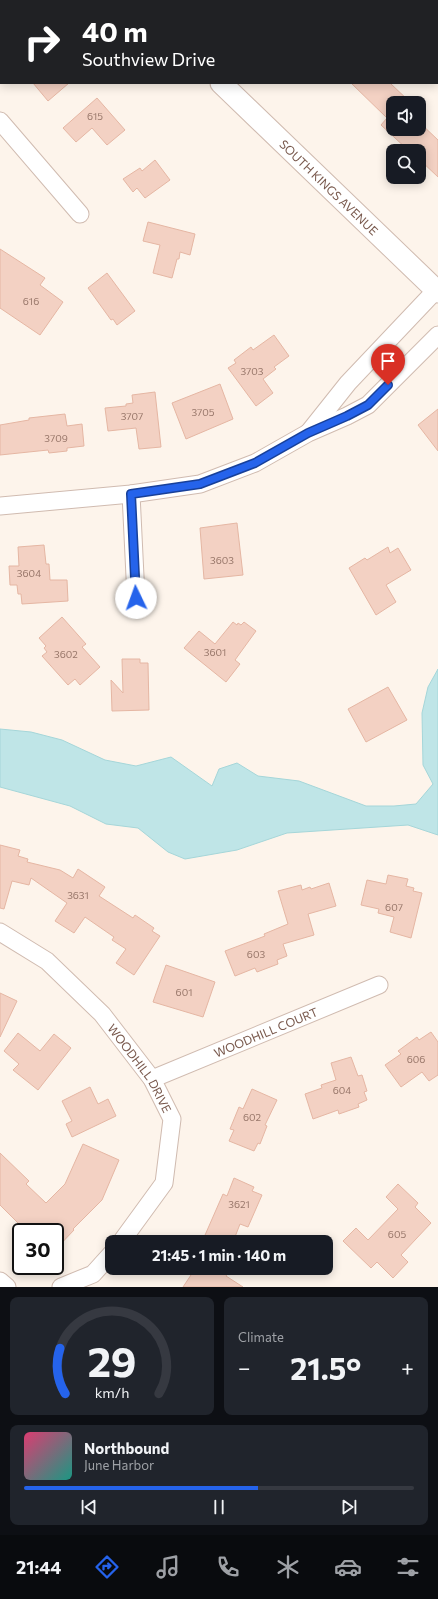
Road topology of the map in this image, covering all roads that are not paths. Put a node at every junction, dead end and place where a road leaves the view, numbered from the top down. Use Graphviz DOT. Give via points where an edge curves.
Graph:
graph roads {
  1 [pos="222,84"];
  2 [pos="0,121"];
  3 [pos="80,214"];
  4 [pos="437,291"];
  5 [pos="438,334"];
  6 [pos="308,433"];
  7 [pos="131,494"];
  8 [pos="0,506"];
  9 [pos="136,598"];
  10 [pos="0,932"];
  11 [pos="379,985"];
  12 [pos="152,1079"];
  13 [pos="127,1235"];
  14 [pos="105,1261"];
  15 [pos="0,1280"];
  16 [pos="7,1287"];
  17 [pos="61,1287"];
  1 -- 4 [label="street, SOUTH KINGS AVENUE"];
  2 -- 3 [label="street"];
  4 -- 6 [label="street" via="348,383"];
  5 -- 6 [label="street" via="368,405"];
  6 -- 7 [label="street" via="255,463 200,484"];
  7 -- 8 [label="street"];
  7 -- 9 [label="street"];
  10 -- 12 [label="street, WOODHILL DRIVE" via="47,961 102,1014"];
  11 -- 12 [label="street, WOODHILL COURT"];
  12 -- 13 [label="street, WOODHILL DRIVE" via="172,1119 164,1183"];
  14 -- 17 [label="street" via="93,1274"];
  15 -- 16 [label="street"];
}
